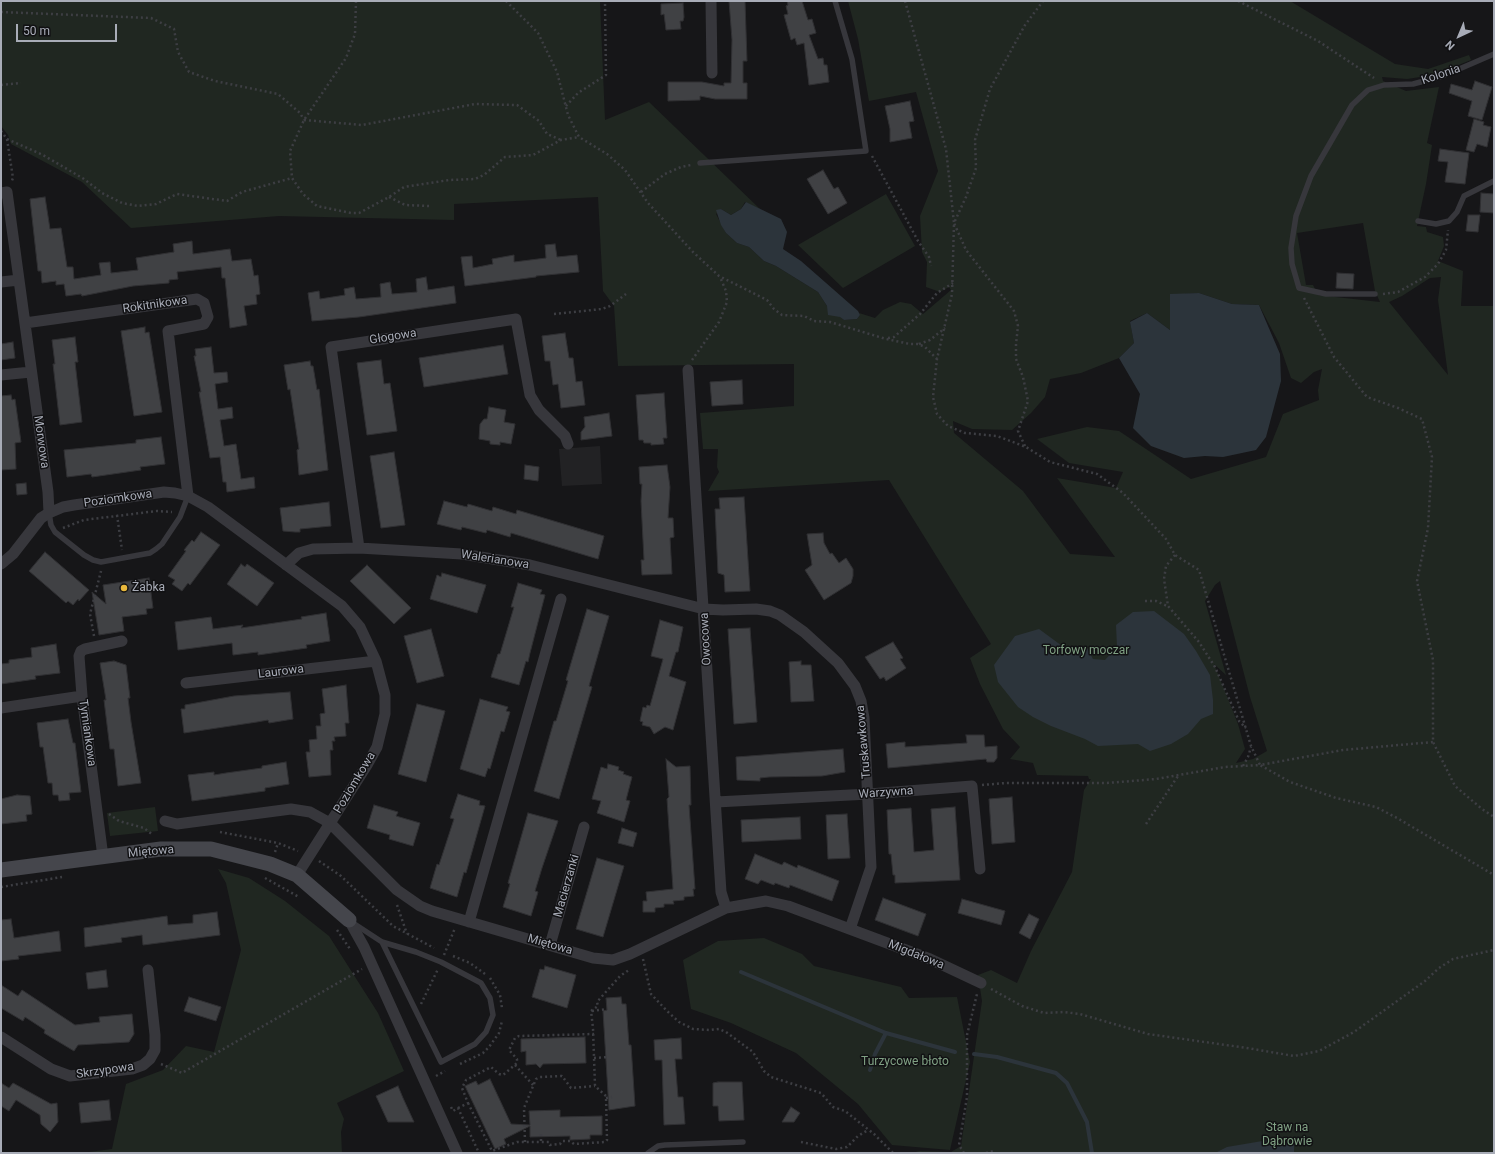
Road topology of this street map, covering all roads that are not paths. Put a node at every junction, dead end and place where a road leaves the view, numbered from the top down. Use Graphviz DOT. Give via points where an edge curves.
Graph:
graph roads {
  1 [pos="711,1"];
  2 [pos="835,1"];
  3 [pos="1494,54"];
  4 [pos="712,73"];
  5 [pos="700,163"];
  6 [pos="1494,181"];
  7 [pos="4,193"];
  8 [pos="1418,221"];
  9 [pos="19,280"];
  10 [pos="1,282"];
  11 [pos="1374,294"];
  12 [pos="25,323"];
  13 [pos="688,370"];
  14 [pos="31,372"];
  15 [pos="1,375"];
  16 [pos="568,444"];
  17 [pos="188,496"];
  18 [pos="48,513"];
  19 [pos="359,548"];
  20 [pos="1,564"];
  21 [pos="286,565"];
  22 [pos="561,599"];
  23 [pos="704,609"];
  24 [pos="122,641"];
  25 [pos="376,661"];
  26 [pos="186,683"];
  27 [pos="82,696"];
  28 [pos="1,708"];
  29 [pos="869,794"];
  30 [pos="716,802"];
  31 [pos="165,821"];
  32 [pos="330,824"];
  33 [pos="584,827"];
  34 [pos="103,857"];
  35 [pos="980,869"];
  36 [pos="1,870"];
  37 [pos="297,875"];
  38 [pos="726,908"];
  39 [pos="349,920"];
  40 [pos="464,920"];
  41 [pos="850,929"];
  42 [pos="382,942"];
  43 [pos="550,945"];
  44 [pos="148,970"];
  45 [pos="981,983"];
  46 [pos="1,1037"];
  47 [pos="743,1142"];
  48 [pos="458,1153"];
  49 [pos="648,1153"];
  1 -- 4 [label="street"];
  2 -- 5 [label="lane" via="852,59 866,151"];
  3 -- 11 [label="lane, Kolonia" via="1443,76 1413,84 1384,85 1368,90 1352,105 1311,176 1296,216 1291,248 1292,264 1299,288 1326,294"];
  6 -- 8 [label="lane" via="1464,196 1457,212 1449,221 1436,224"];
  7 -- 9 [label="street, Morwowa"];
  9 -- 10 [label="street"];
  9 -- 12 [label="street, Morwowa"];
  12 -- 14 [label="street, Morwowa"];
  12 -- 17 [label="street, Rokitnikowa" via="197,300 204,303 208,317 204,324 168,331"];
  13 -- 23 [label="street, Owocowa"];
  14 -- 15 [label="street"];
  14 -- 18 [label="street, Morwowa" via="48,492"];
  16 -- 19 [label="street, Głogowa" via="565,436 539,410 530,395 516,319 331,347"];
  17 -- 18 [label="street, Poziomkowa" via="164,492 63,507"];
  17 -- 18 [label="lane" via="182,513 156,549 150,553 101,562 84,555 55,532"];
  17 -- 21 [label="street, Poziomkowa" via="208,507"];
  18 -- 20 [label="street, Poziomkowa" via="41,518 14,554"];
  19 -- 21 [label="street, Walerianowa" via="313,549 299,553"];
  19 -- 23 [label="street, Walerianowa" via="462,554 524,564"];
  21 -- 25 [label="street, Poziomkowa" via="342,606 360,626"];
  22 -- 40 [label="street"];
  23 -- 29 [label="street, Truskawkowa" via="756,609 780,614 804,632 842,668 855,686 861,702"];
  23 -- 30 [label="street, Owocowa"];
  24 -- 27 [label="street, Tymiankowa" via="81,651 79,656"];
  25 -- 26 [label="street, Laurowa"];
  25 -- 32 [label="street, Poziomkowa" via="385,695 385,714 377,747"];
  27 -- 28 [label="street"];
  27 -- 34 [label="street, Tymiankowa"];
  29 -- 30 [label="street, Warzywna"];
  29 -- 35 [label="street, Warzywna" via="972,786"];
  29 -- 41 [label="street, Truskawkowa" via="871,867"];
  30 -- 38 [label="street, Owocowa" via="721,892"];
  31 -- 32 [label="street, Poziomkowa" via="176,824 291,809 310,812"];
  32 -- 37 [label="street"];
  32 -- 40 [label="street, Miętowa" via="410,900 432,911"];
  33 -- 43 [label="street, Macierzanki"];
  34 -- 36 [label="street, Miętowa"];
  34 -- 37 [label="street, Miętowa" via="161,849 211,849 270,864"];
  37 -- 39 [label="street, Miętowa"];
  38 -- 41 [label="street, Miętowa" via="766,901 781,903"];
  38 -- 43 [label="street, Miętowa" via="613,960 593,958"];
  39 -- 42 [label="lane"];
  39 -- 48 [label="street, Miętowa" via="364,947"];
  40 -- 43 [label="street, Miętowa"];
  41 -- 45 [label="street, Migdałowa" via="930,959"];
  42 -- 42 [label="lane" via="441,1062 475,1044 486,1032 493,1015 490,998 480,983 441,962"];
  44 -- 46 [label="street, Skrzypowa" via="156,1036 155,1050 143,1065 132,1069 70,1076 51,1069"];
  47 -- 49 [label="lane" via="665,1144"];
}
